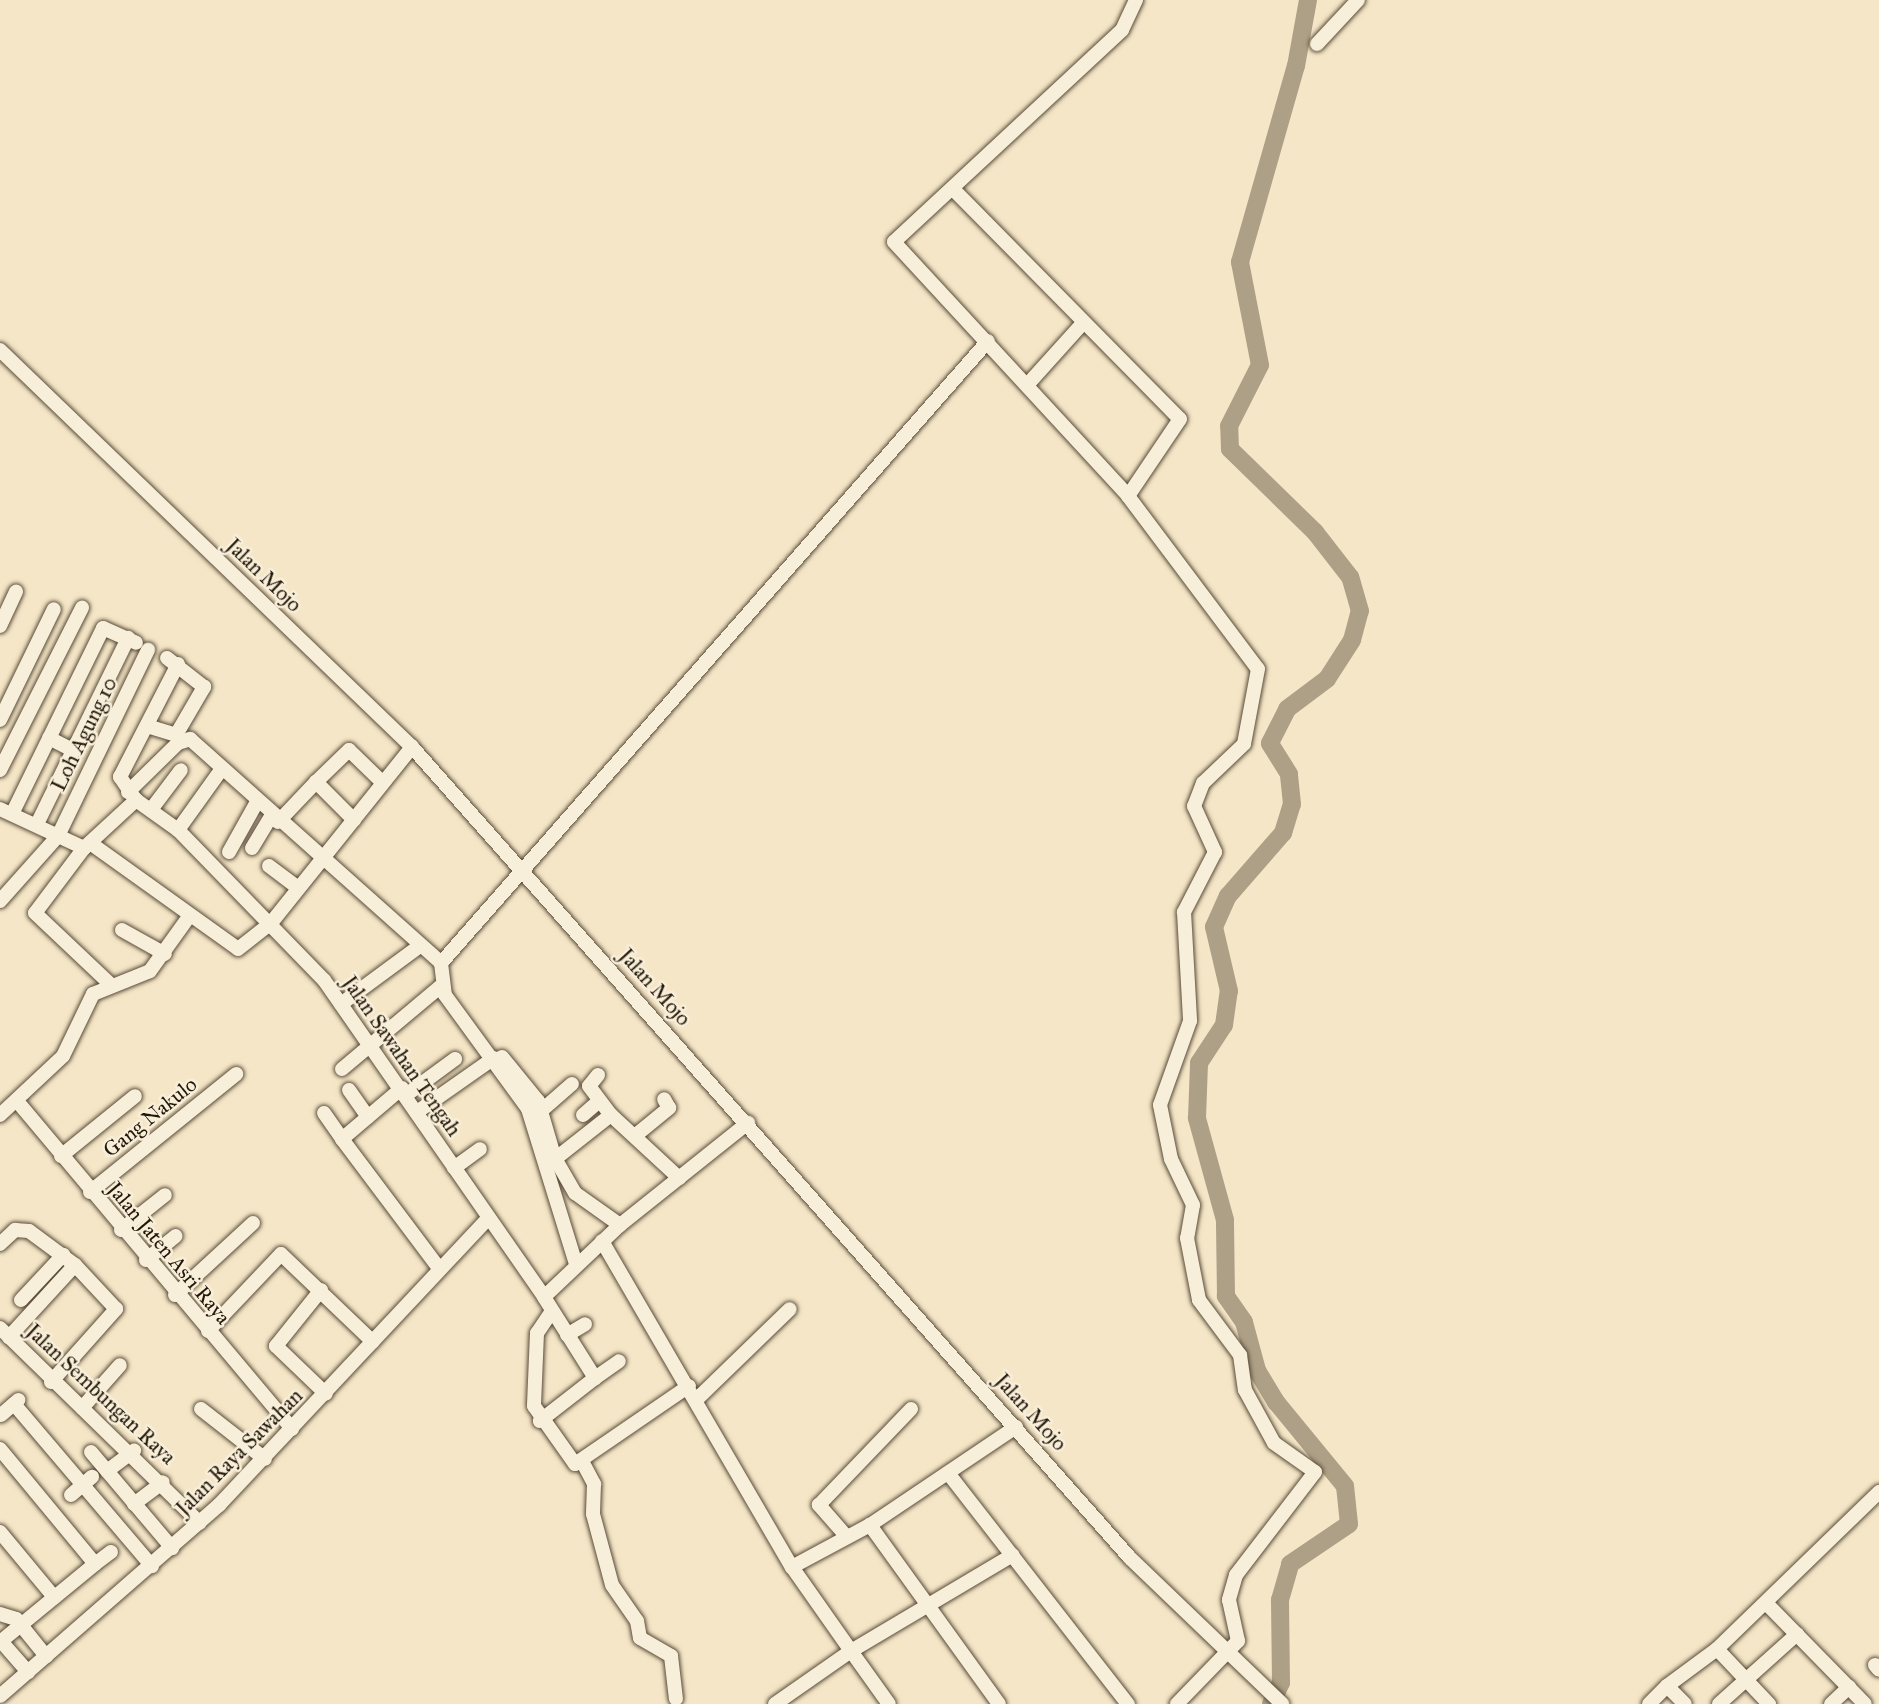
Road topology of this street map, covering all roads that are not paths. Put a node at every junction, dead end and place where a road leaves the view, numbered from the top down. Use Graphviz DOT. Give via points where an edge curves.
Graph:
graph roads {
  1 [pos="1136,0"];
  2 [pos="1357,0"];
  3 [pos="1318,44"];
  4 [pos="953,188"];
  5 [pos="1083,323"];
  6 [pos="985,344"];
  7 [pos="0,350"];
  8 [pos="1028,384"];
  9 [pos="1128,496"];
  10 [pos="16,591"];
  11 [pos="82,608"];
  12 [pos="54,610"];
  13 [pos="0,626"];
  14 [pos="151,651"];
  15 [pos="0,720"];
  16 [pos="147,726"];
  17 [pos="49,738"];
  18 [pos="412,747"];
  19 [pos="74,751"];
  20 [pos="0,770"];
  21 [pos="181,770"];
  22 [pos="221,770"];
  23 [pos="316,782"];
  24 [pos="383,783"];
  25 [pos="132,796"];
  26 [pos="257,802"];
  27 [pos="153,807"];
  28 [pos="6,811"];
  29 [pos="275,819"];
  30 [pos="354,820"];
  31 [pos="39,821"];
  32 [pos="178,830"];
  33 [pos="58,836"];
  34 [pos="89,847"];
  35 [pos="252,849"];
  36 [pos="229,852"];
  37 [pos="321,860"];
  38 [pos="269,866"];
  39 [pos="523,871"];
  40 [pos="298,888"];
  41 [pos="0,901"];
  42 [pos="188,918"];
  43 [pos="271,923"];
  44 [pos="122,930"];
  45 [pos="421,945"];
  46 [pos="165,954"];
  47 [pos="441,963"];
  48 [pos="110,984"];
  49 [pos="441,986"];
  50 [pos="341,1004"];
  51 [pos="372,1044"];
  52 [pos="455,1059"];
  53 [pos="498,1059"];
  54 [pos="342,1069"];
  55 [pos="236,1074"];
  56 [pos="598,1075"];
  57 [pos="572,1084"];
  58 [pos="349,1090"];
  59 [pos="404,1092"];
  60 [pos="135,1096"];
  61 [pos="664,1099"];
  62 [pos="17,1101"];
  63 [pos="598,1101"];
  64 [pos="541,1111"];
  65 [pos="417,1112"];
  66 [pos="324,1113"];
  67 [pos="0,1115"];
  68 [pos="583,1115"];
  69 [pos="611,1115"];
  70 [pos="368,1116"];
  71 [pos="748,1123"];
  72 [pos="636,1135"];
  73 [pos="342,1139"];
  74 [pos="481,1149"];
  75 [pos="61,1156"];
  76 [pos="555,1159"];
  77 [pos="454,1168"];
  78 [pos="679,1178"];
  79 [pos="90,1192"];
  80 [pos="165,1195"];
  81 [pos="488,1219"];
  82 [pos="253,1223"];
  83 [pos="620,1225"];
  84 [pos="121,1230"];
  85 [pos="176,1236"];
  86 [pos="602,1241"];
  87 [pos="0,1244"];
  88 [pos="63,1255"];
  89 [pos="145,1260"];
  90 [pos="579,1261"];
  91 [pos="75,1265"];
  92 [pos="439,1268"];
  93 [pos="321,1290"];
  94 [pos="176,1295"];
  95 [pos="21,1300"];
  96 [pos="547,1304"];
  97 [pos="790,1309"];
  98 [pos="585,1324"];
  99 [pos="208,1331"];
  100 [pos="4,1333"];
  101 [pos="567,1335"];
  102 [pos="373,1342"];
  103 [pos="619,1361"];
  104 [pos="120,1365"];
  105 [pos="595,1378"];
  106 [pos="51,1382"];
  107 [pos="689,1386"];
  108 [pos="326,1394"];
  109 [pos="697,1399"];
  110 [pos="82,1408"];
  111 [pos="201,1409"];
  112 [pos="911,1409"];
  113 [pos="1,1415"];
  114 [pos="540,1421"];
  115 [pos="1016,1427"];
  116 [pos="292,1429"];
  117 [pos="0,1449"];
  118 [pos="134,1451"];
  119 [pos="91,1452"];
  120 [pos="265,1459"];
  121 [pos="583,1463"];
  122 [pos="107,1471"];
  123 [pos="948,1473"];
  124 [pos="87,1481"];
  125 [pos="163,1482"];
  126 [pos="1879,1492"];
  127 [pos="71,1496"];
  128 [pos="134,1504"];
  129 [pos="200,1523"];
  130 [pos="870,1525"];
  131 [pos="0,1532"];
  132 [pos="847,1537"];
  133 [pos="172,1548"];
  134 [pos="111,1552"];
  135 [pos="1013,1555"];
  136 [pos="95,1564"];
  137 [pos="152,1566"];
  138 [pos="792,1567"];
  139 [pos="54,1597"];
  140 [pos="1766,1602"];
  141 [pos="932,1605"];
  142 [pos="0,1614"];
  143 [pos="21,1625"];
  144 [pos="1797,1634"];
  145 [pos="0,1641"];
  146 [pos="1717,1649"];
  147 [pos="851,1650"];
  148 [pos="1229,1653"];
  149 [pos="46,1656"];
  150 [pos="28,1672"];
  151 [pos="1745,1677"];
  152 [pos="1667,1686"];
  153 [pos="1849,1688"];
  154 [pos="0,1696"];
  155 [pos="785,1701"];
  156 [pos="679,1702"];
  157 [pos="889,1704"];
  158 [pos="999,1704"];
  159 [pos="1128,1704"];
  160 [pos="1177,1704"];
  161 [pos="1282,1704"];
  162 [pos="1649,1704"];
  163 [pos="1685,1704"];
  164 [pos="1719,1704"];
  165 [pos="1769,1704"];
  166 [pos="1831,1704"];
  167 [pos="1865,1704"];
  1 -- 4 [label="street" via="1122,30"];
  2 -- 3 [label="street"];
  4 -- 5 [label="street"];
  4 -- 6 [label="street" via="894,242"];
  5 -- 8 [label="street"];
  5 -- 9 [label="street" via="1180,419"];
  6 -- 8 [label="street"];
  6 -- 39 [label="street"];
  7 -- 18 [label="street, Jalan Mojo"];
  8 -- 9 [label="street"];
  9 -- 148 [label="street" via="1258,669 1241,750 1203,783 1194,806 1215,852 1184,912 1190,1021 1160,1105 1171,1159 1193,1205 1187,1238 1199,1300 1240,1355 1253,1412 1274,1443 1311,1477 1236,1575 1229,1600 1239,1633"];
  10 -- 13 [label="street"];
  11 -- 20 [label="street"];
  12 -- 15 [label="street"];
  14 -- 16 [label="street"];
  14 -- 16 [label="street" via="204,687 176,735"];
  14 -- 17 [label="street" via="103,628"];
  14 -- 19 [label="street"];
  14 -- 33 [label="street, Loh Agung 10"];
  16 -- 25 [label="street" via="120,777"];
  17 -- 19 [label="street"];
  17 -- 28 [label="street"];
  18 -- 24 [label="street"];
  18 -- 39 [label="street, Jalan Mojo"];
  19 -- 31 [label="street"];
  21 -- 27 [label="street"];
  22 -- 25 [label="street" via="185,739"];
  22 -- 26 [label="street"];
  22 -- 32 [label="street"];
  23 -- 24 [label="street" via="349,750"];
  23 -- 29 [label="street"];
  23 -- 30 [label="street"];
  24 -- 30 [label="street"];
  25 -- 27 [label="street"];
  25 -- 34 [label="street"];
  26 -- 29 [label="street"];
  26 -- 36 [label="street"];
  27 -- 32 [label="street, Jalan Sawahan Tengah"];
  28 -- 33 [label="street"];
  29 -- 35 [label="street"];
  29 -- 37 [label="street"];
  30 -- 37 [label="street"];
  32 -- 43 [label="street, Jalan Sawahan Tengah"];
  33 -- 34 [label="street"];
  33 -- 41 [label="street, Loh Agung 10"];
  34 -- 42 [label="street"];
  34 -- 48 [label="street" via="35,913"];
  37 -- 40 [label="street"];
  37 -- 45 [label="street"];
  38 -- 40 [label="street"];
  39 -- 47 [label="street"];
  39 -- 71 [label="street, Jalan Mojo"];
  40 -- 43 [label="street"];
  42 -- 43 [label="street" via="235,949"];
  42 -- 46 [label="street"];
  43 -- 50 [label="street, Jalan Sawahan Tengah"];
  44 -- 46 [label="street"];
  45 -- 47 [label="street"];
  45 -- 50 [label="street"];
  46 -- 48 [label="street" via="143,975"];
  47 -- 49 [label="street"];
  48 -- 62 [label="street" via="85,1005 63,1056"];
  49 -- 51 [label="street"];
  49 -- 53 [label="street"];
  50 -- 51 [label="street, Jalan Sawahan Tengah"];
  51 -- 54 [label="street"];
  51 -- 59 [label="street, Jalan Sawahan Tengah"];
  52 -- 59 [label="street"];
  53 -- 64 [label="street" via="532,1090"];
  53 -- 65 [label="street"];
  53 -- 90 [label="street" via="528,1110"];
  55 -- 79 [label="street, Gang Nakulo"];
  56 -- 63 [label="street" via="589,1086"];
  57 -- 64 [label="street"];
  58 -- 70 [label="street"];
  59 -- 65 [label="street, Jalan Sawahan Tengah"];
  59 -- 70 [label="street"];
  60 -- 75 [label="street"];
  61 -- 72 [label="street" via="668,1108"];
  62 -- 67 [label="street"];
  62 -- 75 [label="street, Jalan Jaten Asri Raya"];
  63 -- 68 [label="street"];
  63 -- 69 [label="street"];
  64 -- 76 [label="street"];
  65 -- 77 [label="street, Jalan Sawahan Tengah"];
  66 -- 73 [label="street"];
  69 -- 72 [label="street"];
  69 -- 76 [label="street"];
  70 -- 73 [label="street"];
  71 -- 78 [label="street"];
  71 -- 115 [label="street, Jalan Mojo"];
  72 -- 78 [label="street"];
  73 -- 92 [label="street"];
  74 -- 77 [label="street"];
  75 -- 79 [label="street, Jalan Jaten Asri Raya"];
  76 -- 83 [label="street" via="570,1188"];
  77 -- 81 [label="street, Jalan Sawahan Tengah"];
  78 -- 83 [label="street"];
  79 -- 84 [label="street, Jalan Jaten Asri Raya"];
  80 -- 84 [label="street"];
  81 -- 92 [label="street, Jalan Raya Sawahan"];
  81 -- 96 [label="street, Jalan Sawahan Tengah"];
  82 -- 94 [label="street"];
  83 -- 86 [label="street"];
  84 -- 89 [label="street, Jalan Jaten Asri Raya"];
  85 -- 89 [label="street"];
  86 -- 90 [label="street"];
  86 -- 107 [label="street"];
  87 -- 88 [label="street" via="22,1229"];
  88 -- 91 [label="street"];
  88 -- 95 [label="street"];
  89 -- 94 [label="street, Jalan Jaten Asri Raya"];
  90 -- 96 [label="street"];
  91 -- 100 [label="street"];
  91 -- 106 [label="street" via="115,1314"];
  92 -- 102 [label="street, Jalan Raya Sawahan"];
  93 -- 99 [label="street" via="285,1256 277,1257"];
  93 -- 102 [label="street"];
  93 -- 108 [label="street" via="276,1346"];
  94 -- 99 [label="street, Jalan Jaten Asri Raya"];
  96 -- 101 [label="street, Jalan Sawahan Tengah"];
  96 -- 114 [label="street" via="534,1351"];
  97 -- 109 [label="street"];
  98 -- 101 [label="street"];
  99 -- 116 [label="street, Jalan Jaten Asri Raya"];
  100 -- 106 [label="street, Jalan Sembungan Raya"];
  101 -- 105 [label="street, Jalan Sawahan Tengah"];
  102 -- 108 [label="street, Jalan Raya Sawahan"];
  103 -- 105 [label="street"];
  104 -- 110 [label="street"];
  105 -- 114 [label="street"];
  106 -- 110 [label="street, Jalan Sembungan Raya"];
  107 -- 109 [label="street"];
  107 -- 121 [label="street"];
  108 -- 116 [label="street, Jalan Raya Sawahan"];
  109 -- 138 [label="street"];
  110 -- 118 [label="street, Jalan Sembungan Raya"];
  111 -- 120 [label="street"];
  112 -- 132 [label="street" via="819,1504"];
  113 -- 124 [label="street" via="16,1402"];
  114 -- 121 [label="street" via="575,1464"];
  115 -- 123 [label="street"];
  115 -- 148 [label="street, Jalan Mojo" via="1168,1598"];
  116 -- 120 [label="street, Jalan Raya Sawahan"];
  117 -- 136 [label="street"];
  118 -- 122 [label="street"];
  118 -- 125 [label="street, Jalan Sembungan Raya"];
  119 -- 122 [label="street"];
  120 -- 129 [label="street, Jalan Raya Sawahan"];
  121 -- 156 [label="street" via="594,1484 593,1514 612,1585 637,1621 640,1638 671,1656"];
  122 -- 128 [label="street"];
  123 -- 130 [label="street"];
  123 -- 135 [label="street"];
  124 -- 127 [label="street"];
  124 -- 137 [label="street"];
  125 -- 128 [label="street"];
  125 -- 129 [label="street, Jalan Sembungan Raya"];
  126 -- 140 [label="street"];
  128 -- 133 [label="street"];
  129 -- 133 [label="street, Jalan Raya Sawahan"];
  130 -- 132 [label="street"];
  130 -- 141 [label="street"];
  131 -- 139 [label="street"];
  132 -- 138 [label="street"];
  133 -- 137 [label="street, Jalan Raya Sawahan"];
  134 -- 136 [label="street"];
  135 -- 141 [label="street"];
  135 -- 159 [label="street"];
  136 -- 139 [label="street"];
  137 -- 149 [label="street, Jalan Raya Sawahan"];
  138 -- 147 [label="street"];
  139 -- 143 [label="street"];
  140 -- 144 [label="street"];
  140 -- 146 [label="street"];
  141 -- 147 [label="street"];
  141 -- 158 [label="street"];
  142 -- 143 [label="street"];
  143 -- 145 [label="street"];
  143 -- 149 [label="street"];
  144 -- 151 [label="street"];
  144 -- 153 [label="street"];
  145 -- 150 [label="street"];
  146 -- 151 [label="street"];
  146 -- 152 [label="street"];
  147 -- 155 [label="street"];
  147 -- 157 [label="street"];
  148 -- 160 [label="street"];
  148 -- 161 [label="street, Jalan Mojo"];
  149 -- 150 [label="street, Jalan Raya Sawahan"];
  150 -- 154 [label="street, Jalan Raya Sawahan"];
  151 -- 164 [label="street"];
  151 -- 165 [label="street"];
  152 -- 162 [label="street"];
  152 -- 163 [label="street"];
  153 -- 166 [label="street"];
  153 -- 167 [label="street"];
}
